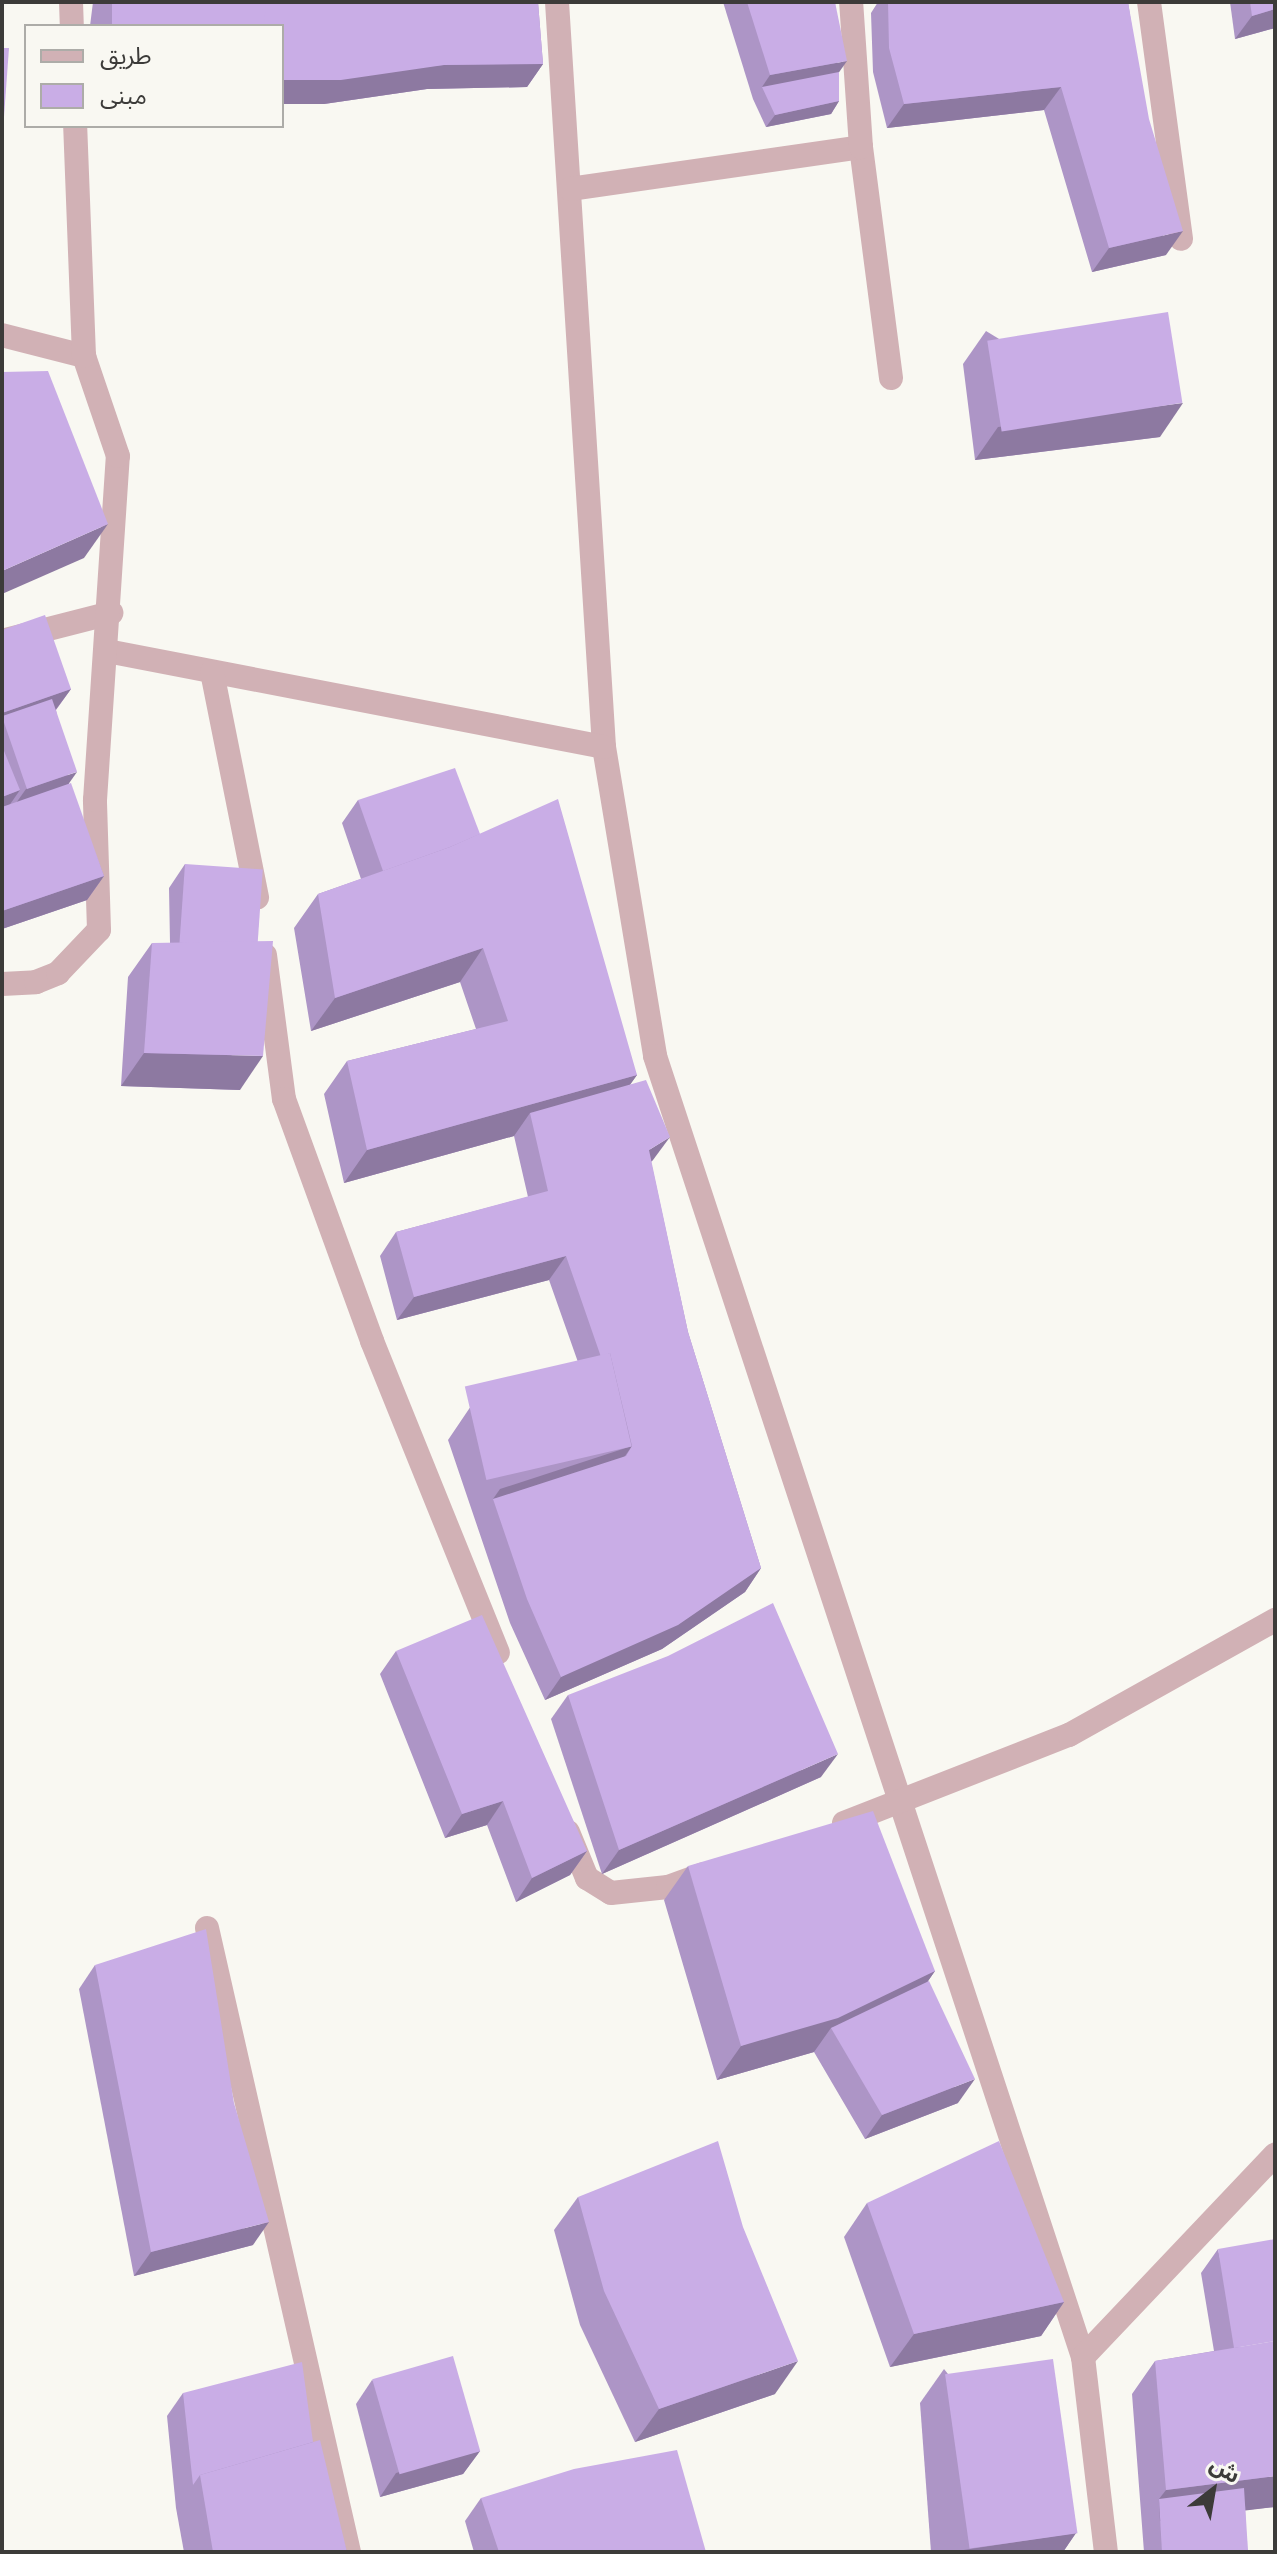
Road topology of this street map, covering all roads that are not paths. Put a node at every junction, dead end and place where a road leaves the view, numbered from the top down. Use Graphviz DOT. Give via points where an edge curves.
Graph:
graph roads {
  1 [pos="71,2"];
  2 [pos="557,2"];
  3 [pos="851,2"];
  4 [pos="1149,2"];
  5 [pos="72,24"];
  6 [pos="75,128"];
  7 [pos="861,147"];
  8 [pos="570,189"];
  9 [pos="1181,239"];
  10 [pos="2,335"];
  11 [pos="84,356"];
  12 [pos="891,378"];
  13 [pos="111,613"];
  14 [pos="2,641"];
  15 [pos="107,651"];
  16 [pos="212,672"];
  17 [pos="604,747"];
  18 [pos="2,984"];
  19 [pos="1275,1620"];
  20 [pos="508,1680"];
  21 [pos="904,1801"];
  22 [pos="560,1810"];
  23 [pos="816,1833"];
  24 [pos="727,1865"];
  25 [pos="207,1928"];
  26 [pos="1275,2155"];
  27 [pos="1083,2357"];
  28 [pos="349,2552"];
  29 [pos="1106,2552"];
  1 -- 5 [label="street"];
  2 -- 8 [label="street"];
  3 -- 7 [label="street"];
  4 -- 9 [label="street"];
  6 -- 11 [label="street"];
  7 -- 8 [label="street"];
  7 -- 12 [label="street"];
  8 -- 17 [label="street"];
  10 -- 11 [label="street"];
  11 -- 13 [label="street" via="118,456"];
  13 -- 14 [label="street"];
  13 -- 15 [label="street"];
  15 -- 16 [label="street"];
  15 -- 18 [label="street" via="95,800 99,930 58,973 36,982"];
  16 -- 17 [label="street"];
  16 -- 20 [label="street" via="261,927 284,1099 372,1341"];
  17 -- 21 [label="street" via="655,1056"];
  19 -- 21 [label="street" via="1069,1735"];
  21 -- 23 [label="street"];
  21 -- 27 [label="street"];
  22 -- 24 [label="street" via="587,1878 611,1893 668,1887"];
  25 -- 28 [label="street"];
  26 -- 27 [label="street"];
  27 -- 29 [label="street"];
}
